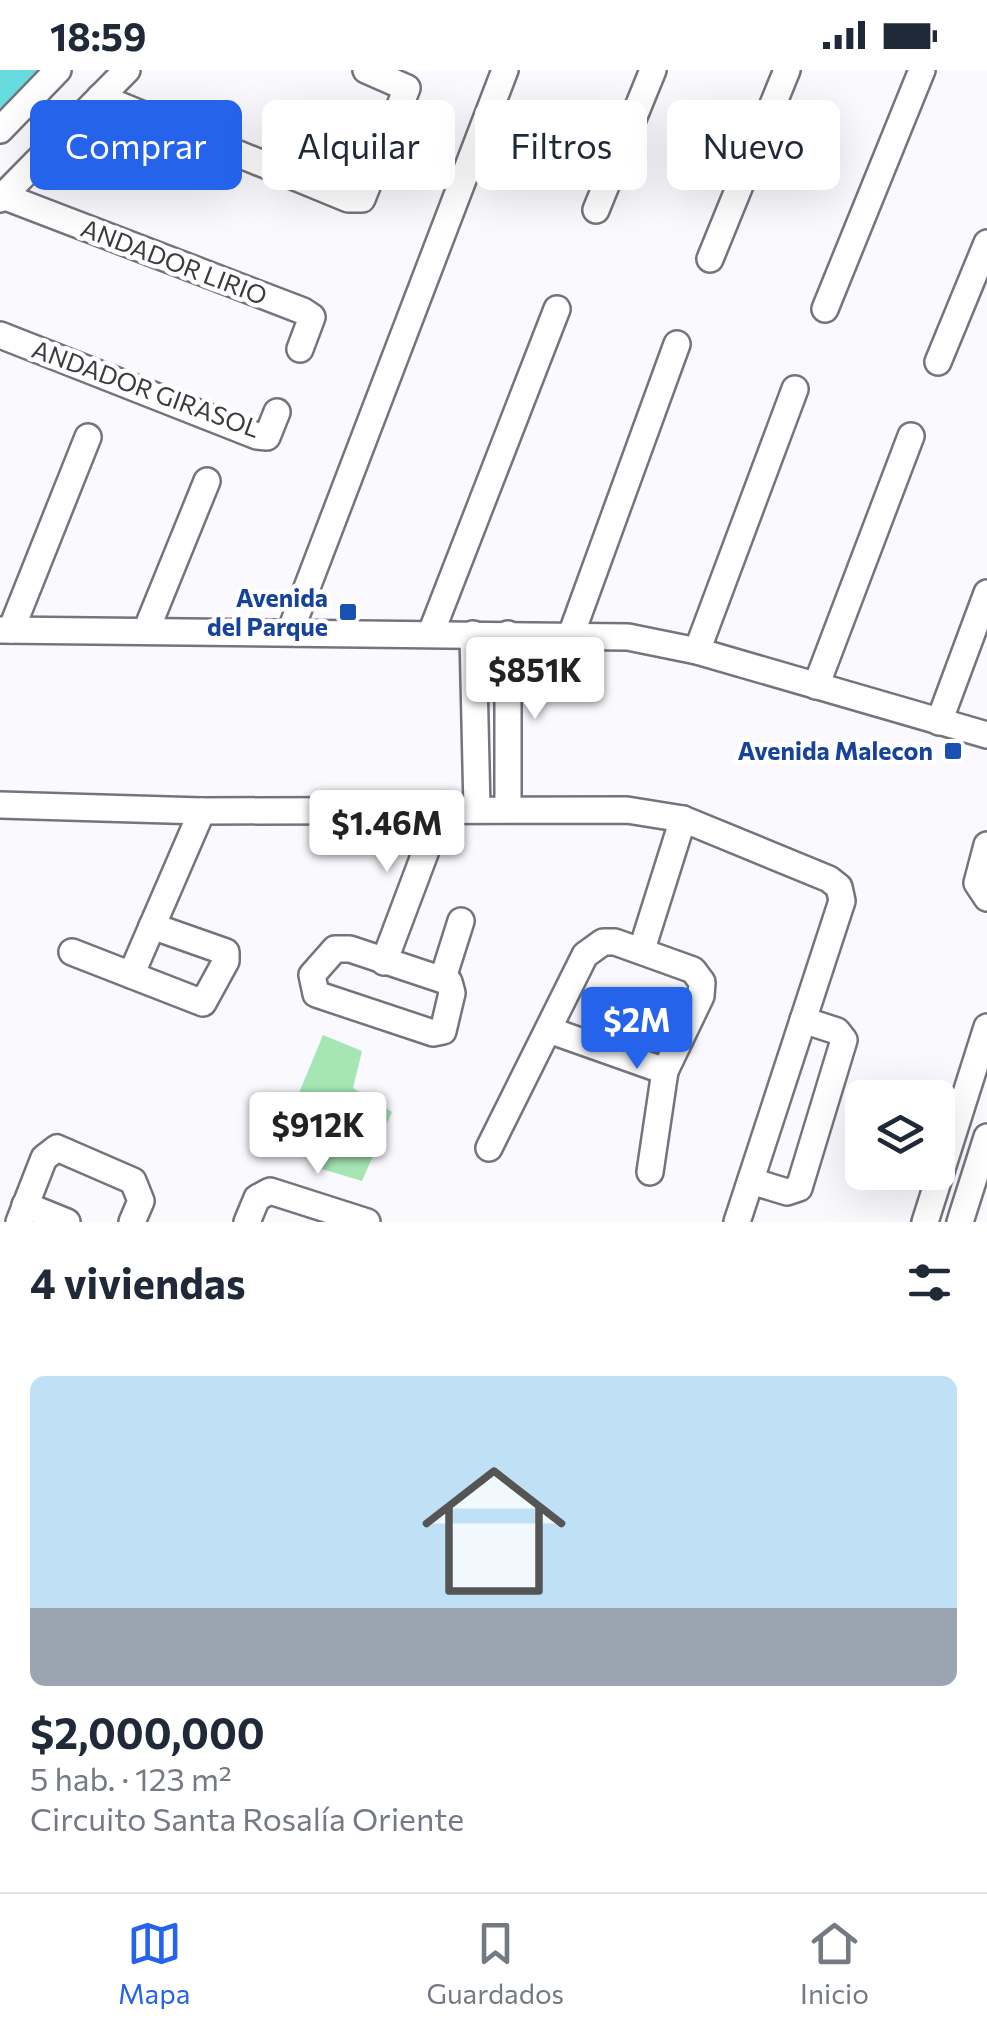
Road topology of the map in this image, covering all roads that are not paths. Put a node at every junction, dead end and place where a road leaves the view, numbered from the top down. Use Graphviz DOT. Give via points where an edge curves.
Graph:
graph roads {
  1 [pos="58,70"];
  2 [pos="127,70"];
  3 [pos="366,70"];
  4 [pos="505,70"];
  5 [pos="653,70"];
  6 [pos="787,70"];
  7 [pos="922,70"];
  8 [pos="100,96"];
  9 [pos="402,100"];
  10 [pos="0,130"];
  11 [pos="262,163"];
  12 [pos="326,190"];
  13 [pos="366,190"];
  14 [pos="2,197"];
  15 [pos="596,210"];
  16 [pos="987,243"];
  17 [pos="710,259"];
  18 [pos="557,309"];
  19 [pos="824,309"];
  20 [pos="0,335"];
  21 [pos="677,344"];
  22 [pos="300,349"];
  23 [pos="938,362"];
  24 [pos="796,388"];
  25 [pos="277,412"];
  26 [pos="88,436"];
  27 [pos="911,436"];
  28 [pos="206,481"];
  29 [pos="987,593"];
  30 [pos="6,630"];
  31 [pos="146,631"];
  32 [pos="290,632"];
  33 [pos="431,634"];
  34 [pos="473,634"];
  35 [pos="508,634"];
  36 [pos="571,634"];
  37 [pos="697,651"];
  38 [pos="816,686"];
  39 [pos="939,722"];
  40 [pos="987,735"];
  41 [pos="0,805"];
  42 [pos="442,808"];
  43 [pos="477,809"];
  44 [pos="508,810"];
  45 [pos="202,811"];
  46 [pos="683,819"];
  47 [pos="987,845"];
  48 [pos="987,898"];
  49 [pos="461,921"];
  50 [pos="152,926"];
  51 [pos="642,948"];
  52 [pos="72,952"];
  53 [pos="384,962"];
  54 [pos="131,976"];
  55 [pos="443,978"];
  56 [pos="804,1020"];
  57 [pos="987,1026"];
  58 [pos="549,1030"];
  59 [pos="665,1071"];
  60 [pos="986,1147"];
  61 [pos="490,1148"];
  62 [pos="650,1172"];
  63 [pos="751,1180"];
  64 [pos="22,1214"];
  65 [pos="67,1222"];
  66 [pos="132,1222"];
  67 [pos="247,1222"];
  68 [pos="366,1222"];
  69 [pos="738,1222"];
  70 [pos="924,1222"];
  71 [pos="960,1222"];
  1 -- 10 [label="street"];
  2 -- 8 [label="street"];
  3 -- 9 [label="street" via="407,88"];
  4 -- 32 [label="street"];
  5 -- 15 [label="street"];
  6 -- 17 [label="street"];
  7 -- 19 [label="street"];
  8 -- 11 [label="street"];
  8 -- 14 [label="street"];
  12 -- 13 [label="street" via="362,199"];
  14 -- 22 [label="street, ANDADOR LIRIO" via="303,311 312,324"];
  16 -- 23 [label="street"];
  18 -- 33 [label="street"];
  20 -- 25 [label="street, ANDADOR GIRASOL" via="257,436 272,431"];
  21 -- 36 [label="street"];
  24 -- 37 [label="street"];
  26 -- 30 [label="street"];
  27 -- 38 [label="street"];
  28 -- 31 [label="street"];
  29 -- 39 [label="street"];
  30 -- 31 [label="street"];
  31 -- 32 [label="street"];
  32 -- 33 [label="street"];
  33 -- 34 [label="street"];
  34 -- 35 [label="street"];
  34 -- 43 [label="street"];
  35 -- 36 [label="street"];
  35 -- 44 [label="street"];
  36 -- 37 [label="street"];
  37 -- 38 [label="street"];
  38 -- 39 [label="street"];
  39 -- 40 [label="street"];
  41 -- 45 [label="street"];
  42 -- 43 [label="street"];
  42 -- 45 [label="street"];
  42 -- 53 [label="street"];
  43 -- 44 [label="street"];
  44 -- 46 [label="street" via="627,810"];
  45 -- 50 [label="street"];
  46 -- 51 [label="street"];
  46 -- 56 [label="street" via="839,887 842,901"];
  47 -- 48 [label="street" via="977,883"];
  49 -- 55 [label="street"];
  50 -- 54 [label="street"];
  50 -- 54 [label="street" via="220,948 226,962 204,1003"];
  51 -- 58 [label="street" via="603,942 585,955"];
  51 -- 59 [label="street" via="694,970 702,982"];
  52 -- 54 [label="street"];
  53 -- 55 [label="street"];
  53 -- 55 [label="street" via="335,950 312,976 312,986 316,994 436,1034 444,1028 452,993"];
  56 -- 63 [label="street"];
  56 -- 63 [label="street" via="844,1040 800,1188 787,1192"];
  57 -- 70 [label="street"];
  58 -- 59 [label="street"];
  58 -- 61 [label="street"];
  59 -- 62 [label="street"];
  60 -- 71 [label="street"];
  63 -- 69 [label="street"];
  64 -- 65 [label="street"];
  64 -- 66 [label="street" via="44,1158 62,1149 133,1181 141,1201"];
  67 -- 68 [label="street" via="256,1198 270,1191"];
}
